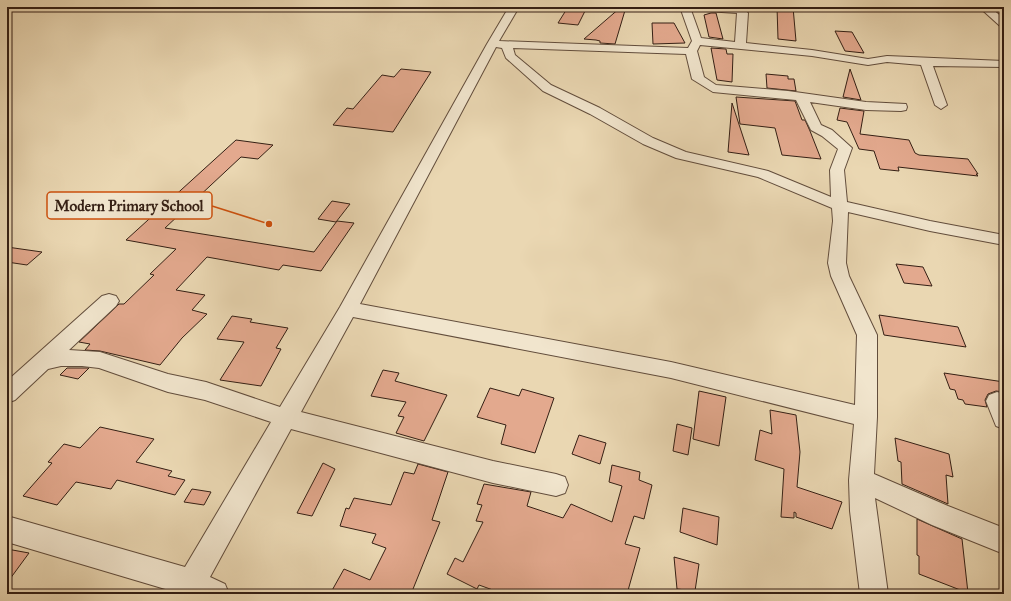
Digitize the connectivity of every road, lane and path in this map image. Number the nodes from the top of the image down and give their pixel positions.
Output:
1 (514, 7) edge
2 (685, 7) edge
3 (688, 7) edge
4 (984, 7) edge
5 (736, 9) edge
6 (1004, 24) edge
7 (499, 44) junction
8 (740, 45) junction
9 (694, 46) junction
10 (926, 62) junction
11 (1004, 64) edge
12 (801, 97) junction
13 (941, 105) dead end
14 (901, 107) dead end
15 (840, 205) junction
16 (1004, 240) edge
17 (109, 300) dead end
18 (348, 309) junction
19 (41, 363) junction
20 (7, 394) edge
21 (866, 417) junction
22 (286, 418) junction
23 (861, 480) junction
24 (556, 485) dead end
25 (7, 529) edge
26 (1004, 540) edge
27 (197, 590) edge
28 (874, 594) edge

1 - 7 street
2 - 9 street
3 - 5 street
4 - 6 street
5 - 8 street
7 - 9 street
7 - 15 street
7 - 18 street
8 - 9 street
8 - 10 street
9 - 12 street
10 - 11 street
10 - 13 street
12 - 14 street
12 - 15 street
15 - 16 street
15 - 21 street
17 - 19 street
18 - 21 street
18 - 22 street
19 - 20 street
19 - 22 street
21 - 23 street
22 - 24 street
22 - 27 street
23 - 26 street
23 - 28 street
25 - 27 street

